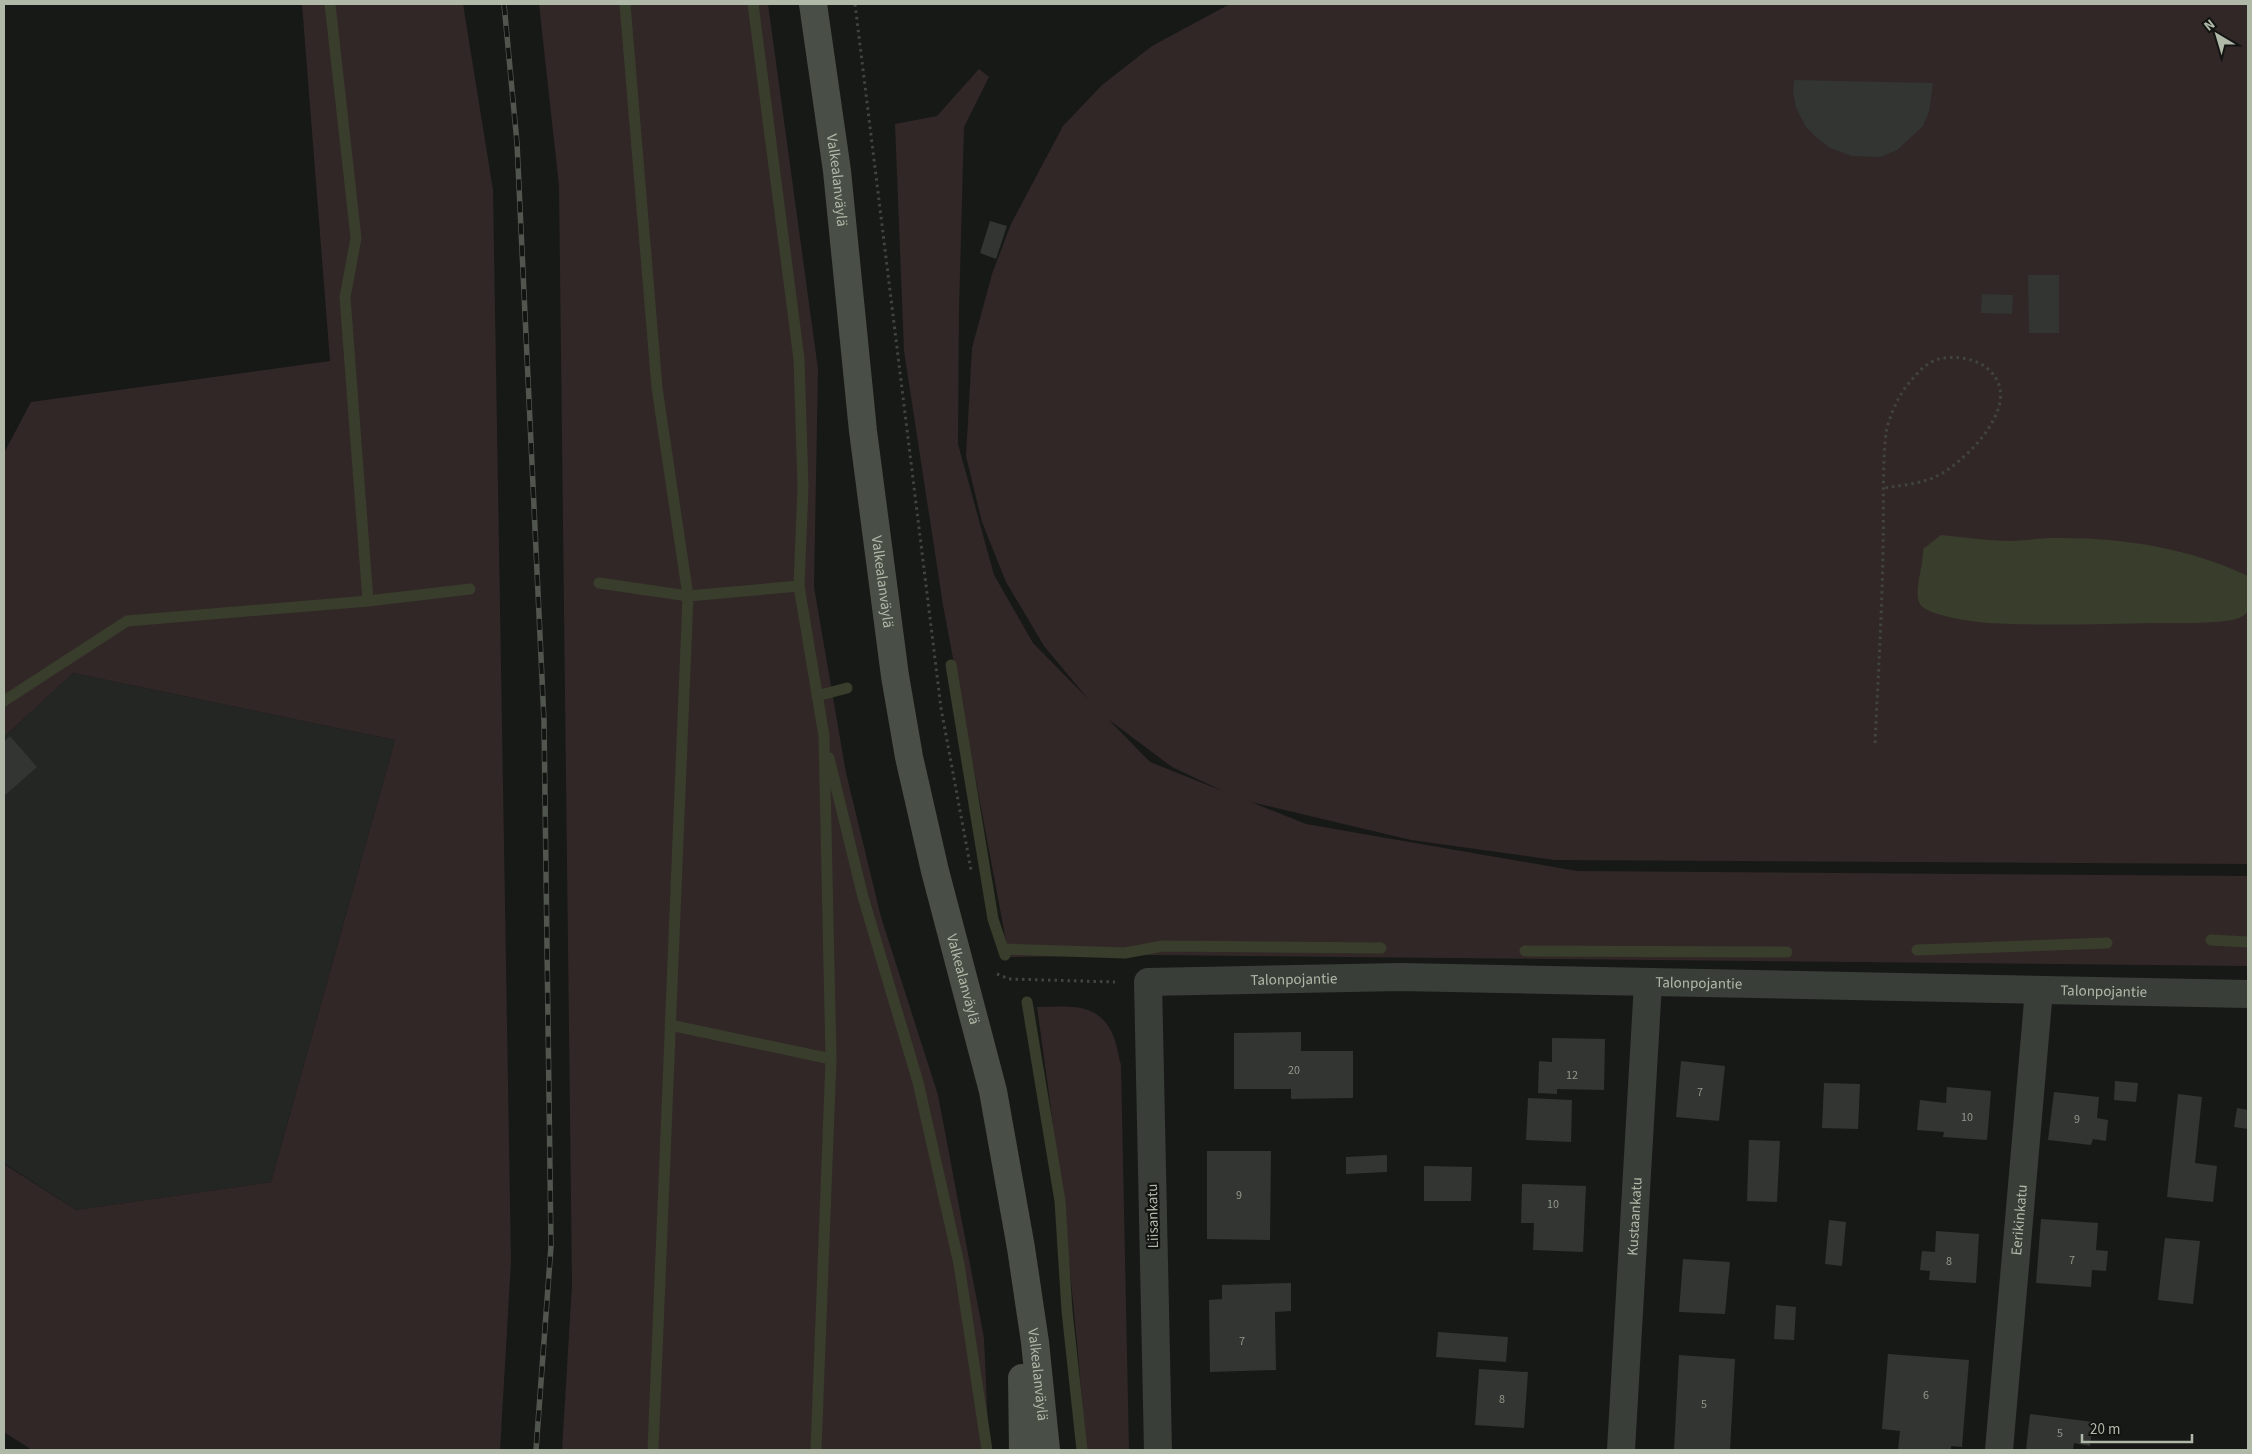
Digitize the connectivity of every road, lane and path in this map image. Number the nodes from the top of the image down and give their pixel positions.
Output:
1 (814, 4) edge
2 (855, 4) edge
3 (1885, 488) junction
4 (1875, 743) dead end
5 (972, 873) dead end
6 (993, 969) dead end
7 (1148, 982) junction
8 (1648, 983) junction
9 (2040, 990) junction
10 (2248, 994) edge
11 (1003, 1152) junction
12 (1023, 1450) edge
13 (1046, 1450) edge
14 (1158, 1450) edge
15 (1622, 1450) edge
16 (1999, 1450) edge

1 - 11 main road, Valkealanväylä
2 - 5 path
3 - 3 path
3 - 4 path
6 - 7 path
7 - 8 street, Talonpojantie
7 - 14 street, Liisankatu
8 - 9 street, Talonpojantie
8 - 15 street, Kustaankatu
9 - 10 street, Talonpojantie
9 - 16 street, Eerikinkatu
11 - 12 main road, Valkealanväylä
11 - 13 main road, Valkealanväylä

